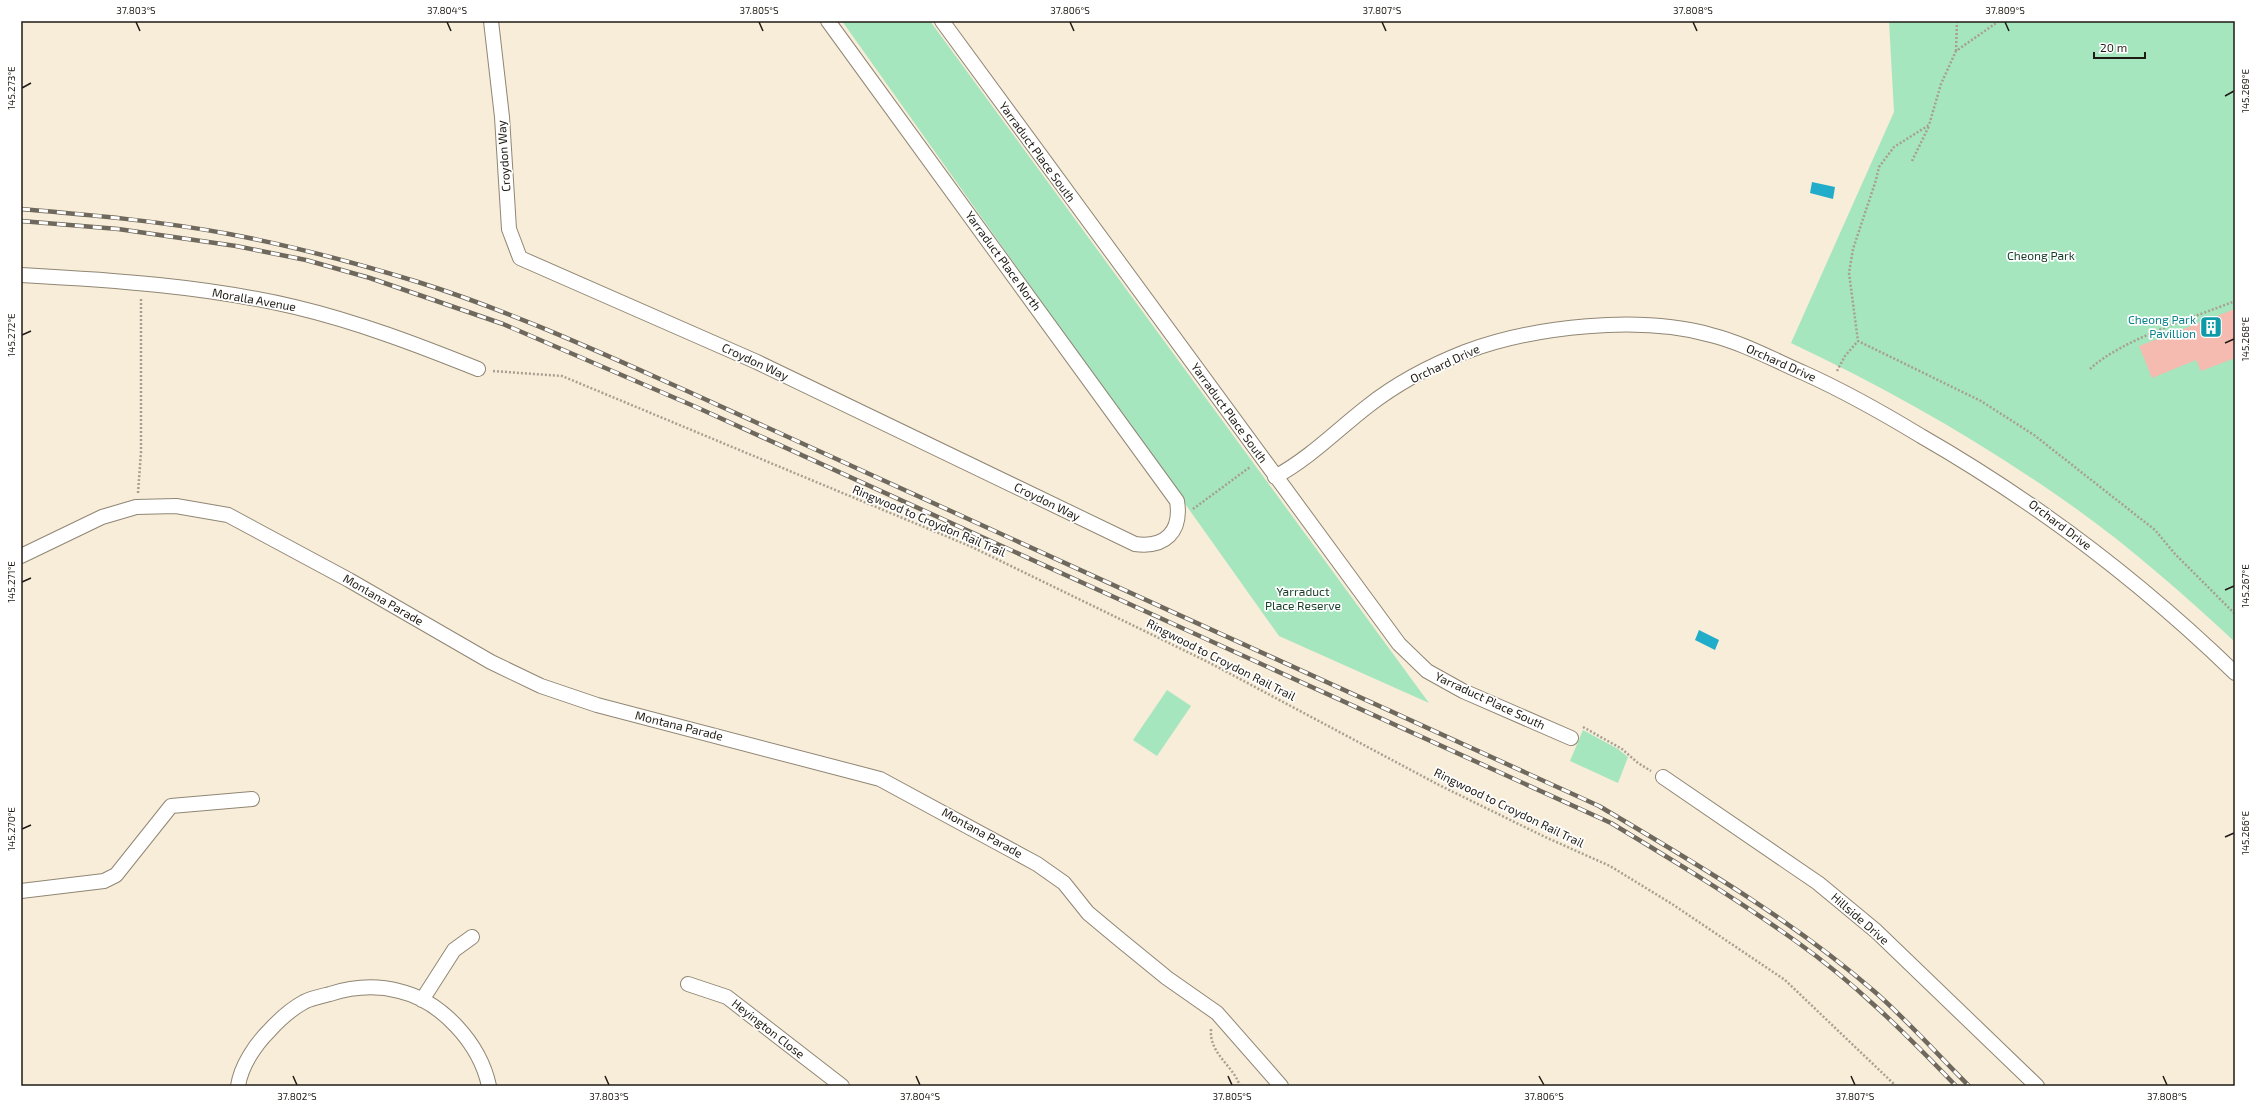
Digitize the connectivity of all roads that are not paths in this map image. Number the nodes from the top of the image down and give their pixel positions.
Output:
1 (491, 21) edge
2 (828, 21) edge
3 (942, 21) edge
4 (21, 275) edge
5 (478, 369) road end
6 (1276, 477) junction
7 (1178, 508) joint
8 (21, 556) edge
9 (2235, 673) edge
10 (1571, 738) road end
11 (1663, 777) road end
12 (252, 799) dead end
13 (21, 891) edge
14 (472, 937) dead end
15 (688, 984) dead end
16 (422, 1000) junction
17 (238, 1086) edge
18 (489, 1086) edge
19 (842, 1086) edge
20 (1281, 1086) edge
21 (2037, 1086) edge

1 - 7 street, Croydon Way
2 - 7 street, Yarraduct Place North
3 - 6 street, Yarraduct Place South
4 - 5 street, Moralla Avenue
6 - 9 street, Orchard Drive
6 - 10 street, Yarraduct Place South
8 - 20 street, Montana Parade
11 - 21 street, Hillside Drive
12 - 13 street
14 - 16 street
15 - 19 street, Heyington Close
16 - 17 street
16 - 18 street

